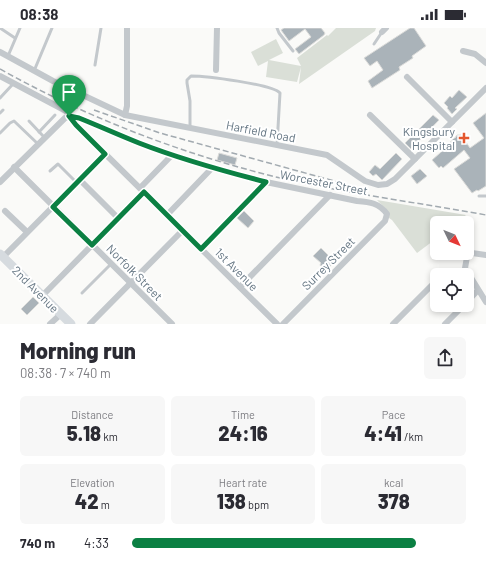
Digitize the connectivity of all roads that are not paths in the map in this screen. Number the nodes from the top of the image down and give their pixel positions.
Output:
1 (0, 28) edge
2 (20, 28) edge
3 (52, 28) edge
4 (101, 28) edge
5 (127, 28) edge
6 (216, 28) edge
7 (277, 28) edge
8 (384, 30) edge
9 (15, 38) junction
10 (374, 44) dead end
11 (293, 51) dead end
12 (463, 51) dead end
13 (0, 52) edge
14 (8, 57) junction
15 (486, 62) edge
16 (94, 65) dead end
17 (216, 70) dead end
18 (34, 71) junction
19 (0, 76) edge
20 (407, 77) dead end
21 (14, 84) junction
22 (486, 88) edge
23 (0, 98) edge
24 (55, 115) dead end
25 (126, 115) junction
26 (370, 115) dead end
27 (69, 116) junction
28 (29, 122) dead end
29 (452, 122) junction
30 (190, 129) junction
31 (39, 132) junction
32 (0, 133) edge
33 (44, 137) junction
34 (38, 144) junction
35 (277, 145) junction
36 (105, 154) junction
37 (172, 155) junction
38 (415, 160) junction
39 (14, 167) junction
40 (212, 168) junction
41 (50, 172) dead end
42 (78, 181) junction
43 (0, 182) edge
44 (266, 182) junction
45 (142, 190) junction
46 (330, 195) junction
47 (479, 196) dead end
48 (486, 196) edge
49 (53, 207) junction
50 (5, 212) dead end
51 (167, 215) junction
52 (387, 216) joint
53 (118, 218) junction
54 (183, 230) junction
55 (27, 232) junction
56 (92, 245) junction
57 (201, 249) junction
58 (486, 254) edge
59 (2, 255) edge
60 (111, 264) junction
61 (131, 283) junction
62 (240, 287) junction
63 (430, 287) edge
64 (478, 290) junction
65 (82, 293) dead end
66 (474, 294) edge
67 (42, 295) junction
68 (486, 302) edge
69 (457, 312) edge
70 (61, 314) junction
71 (170, 323) edge
72 (50, 324) edge
73 (71, 324) edge
74 (90, 324) edge
75 (277, 324) edge
76 (283, 324) edge
77 (393, 324) edge
78 (445, 324) edge

1 - 9 lane
2 - 9 lane
3 - 18 lane
4 - 16 lane
5 - 25 street
6 - 17 street
7 - 11 lane
8 - 10 lane
9 - 14 lane
12 - 15 street
13 - 14 street, Harfield Road
14 - 18 street, Harfield Road
18 - 25 street, Harfield Road
19 - 21 street, 1st Avenue
20 - 29 street
21 - 23 lane
21 - 27 street, 1st Avenue
22 - 29 street, Harfield Road
24 - 31 lane
25 - 30 street, Harfield Road
26 - 38 street
27 - 33 street
27 - 36 street, 1st Avenue
27 - 37 street, Worcester Street
28 - 31 lane
29 - 38 street, Harfield Road
30 - 35 street, Harfield Road
30 - 35 lane
31 - 33 lane
32 - 34 lane
33 - 34 street
34 - 39 street
35 - 38 street, Harfield Road
36 - 42 street
36 - 45 street, 1st Avenue
37 - 40 street, Worcester Street
37 - 45 street
39 - 43 street
39 - 49 street, Norfolk Street
40 - 44 street, Worcester Street
40 - 51 street
41 - 42 lane
42 - 49 street
42 - 53 street
44 - 46 street, Worcester Street
44 - 57 street
45 - 51 street, 1st Avenue
45 - 53 street
46 - 52 street, Worcester Street
46 - 62 street
47 - 48 lane
49 - 55 street
49 - 56 street, Norfolk Street
50 - 55 street
51 - 54 street, 1st Avenue
52 - 76 street, Surrey Street
53 - 56 street
54 - 57 street, 1st Avenue
54 - 61 street
55 - 59 street
56 - 60 street, Norfolk Street
56 - 67 street
57 - 62 street, 1st Avenue
58 - 64 street
59 - 67 street, 2nd Avenue
60 - 61 street, Norfolk Street
60 - 65 lane
61 - 71 street, Norfolk Street
61 - 74 street
62 - 75 street, 1st Avenue
63 - 77 street
64 - 66 street
64 - 68 street
67 - 70 street, 2nd Avenue
69 - 78 street
70 - 72 street
70 - 73 street, 2nd Avenue

